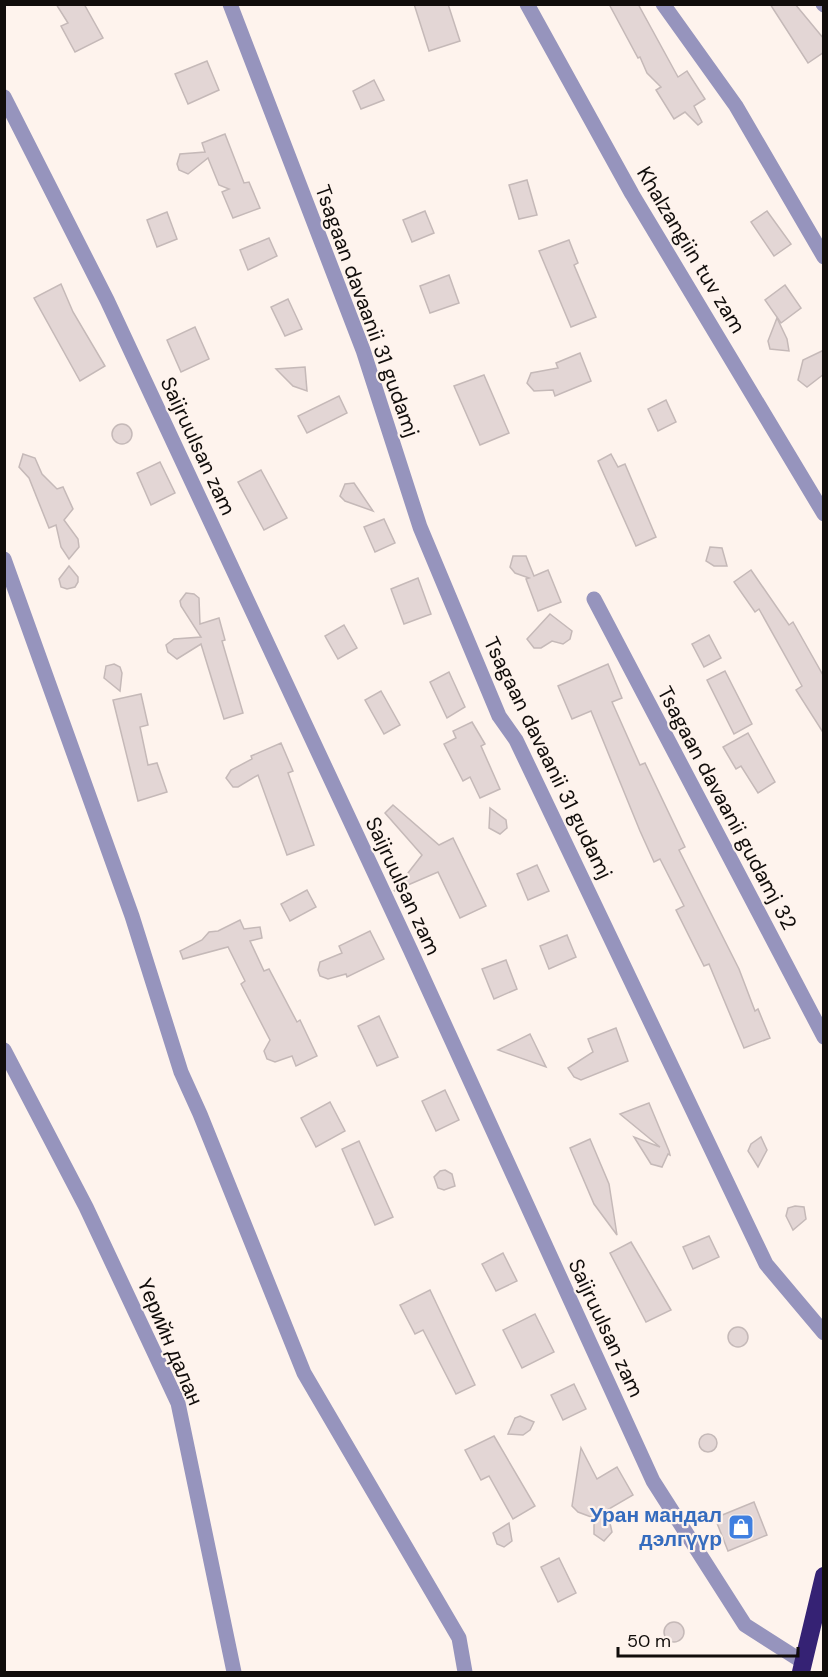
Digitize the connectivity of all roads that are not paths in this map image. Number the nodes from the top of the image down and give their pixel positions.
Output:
1 (230, 4) edge
2 (527, 4) edge
3 (663, 4) edge
4 (4, 97) edge
5 (824, 257) edge
6 (824, 514) edge
7 (4, 559) edge
8 (594, 599) dead end
9 (824, 1037) edge
10 (4, 1050) edge
11 (824, 1333) edge
12 (824, 1576) edge
13 (802, 1667) edge
14 (234, 1672) edge
15 (465, 1672) edge

1 - 11 street, Tsagaan davaanii 31 gudamj
2 - 6 street, Khalzangiin tuv zam
3 - 5 street
4 - 13 street, Saijruulsan zam
7 - 15 street
8 - 9 street, Tsagaan davaanii gudamj 32
10 - 14 street, Үерийн далан
12 - 13 highway

